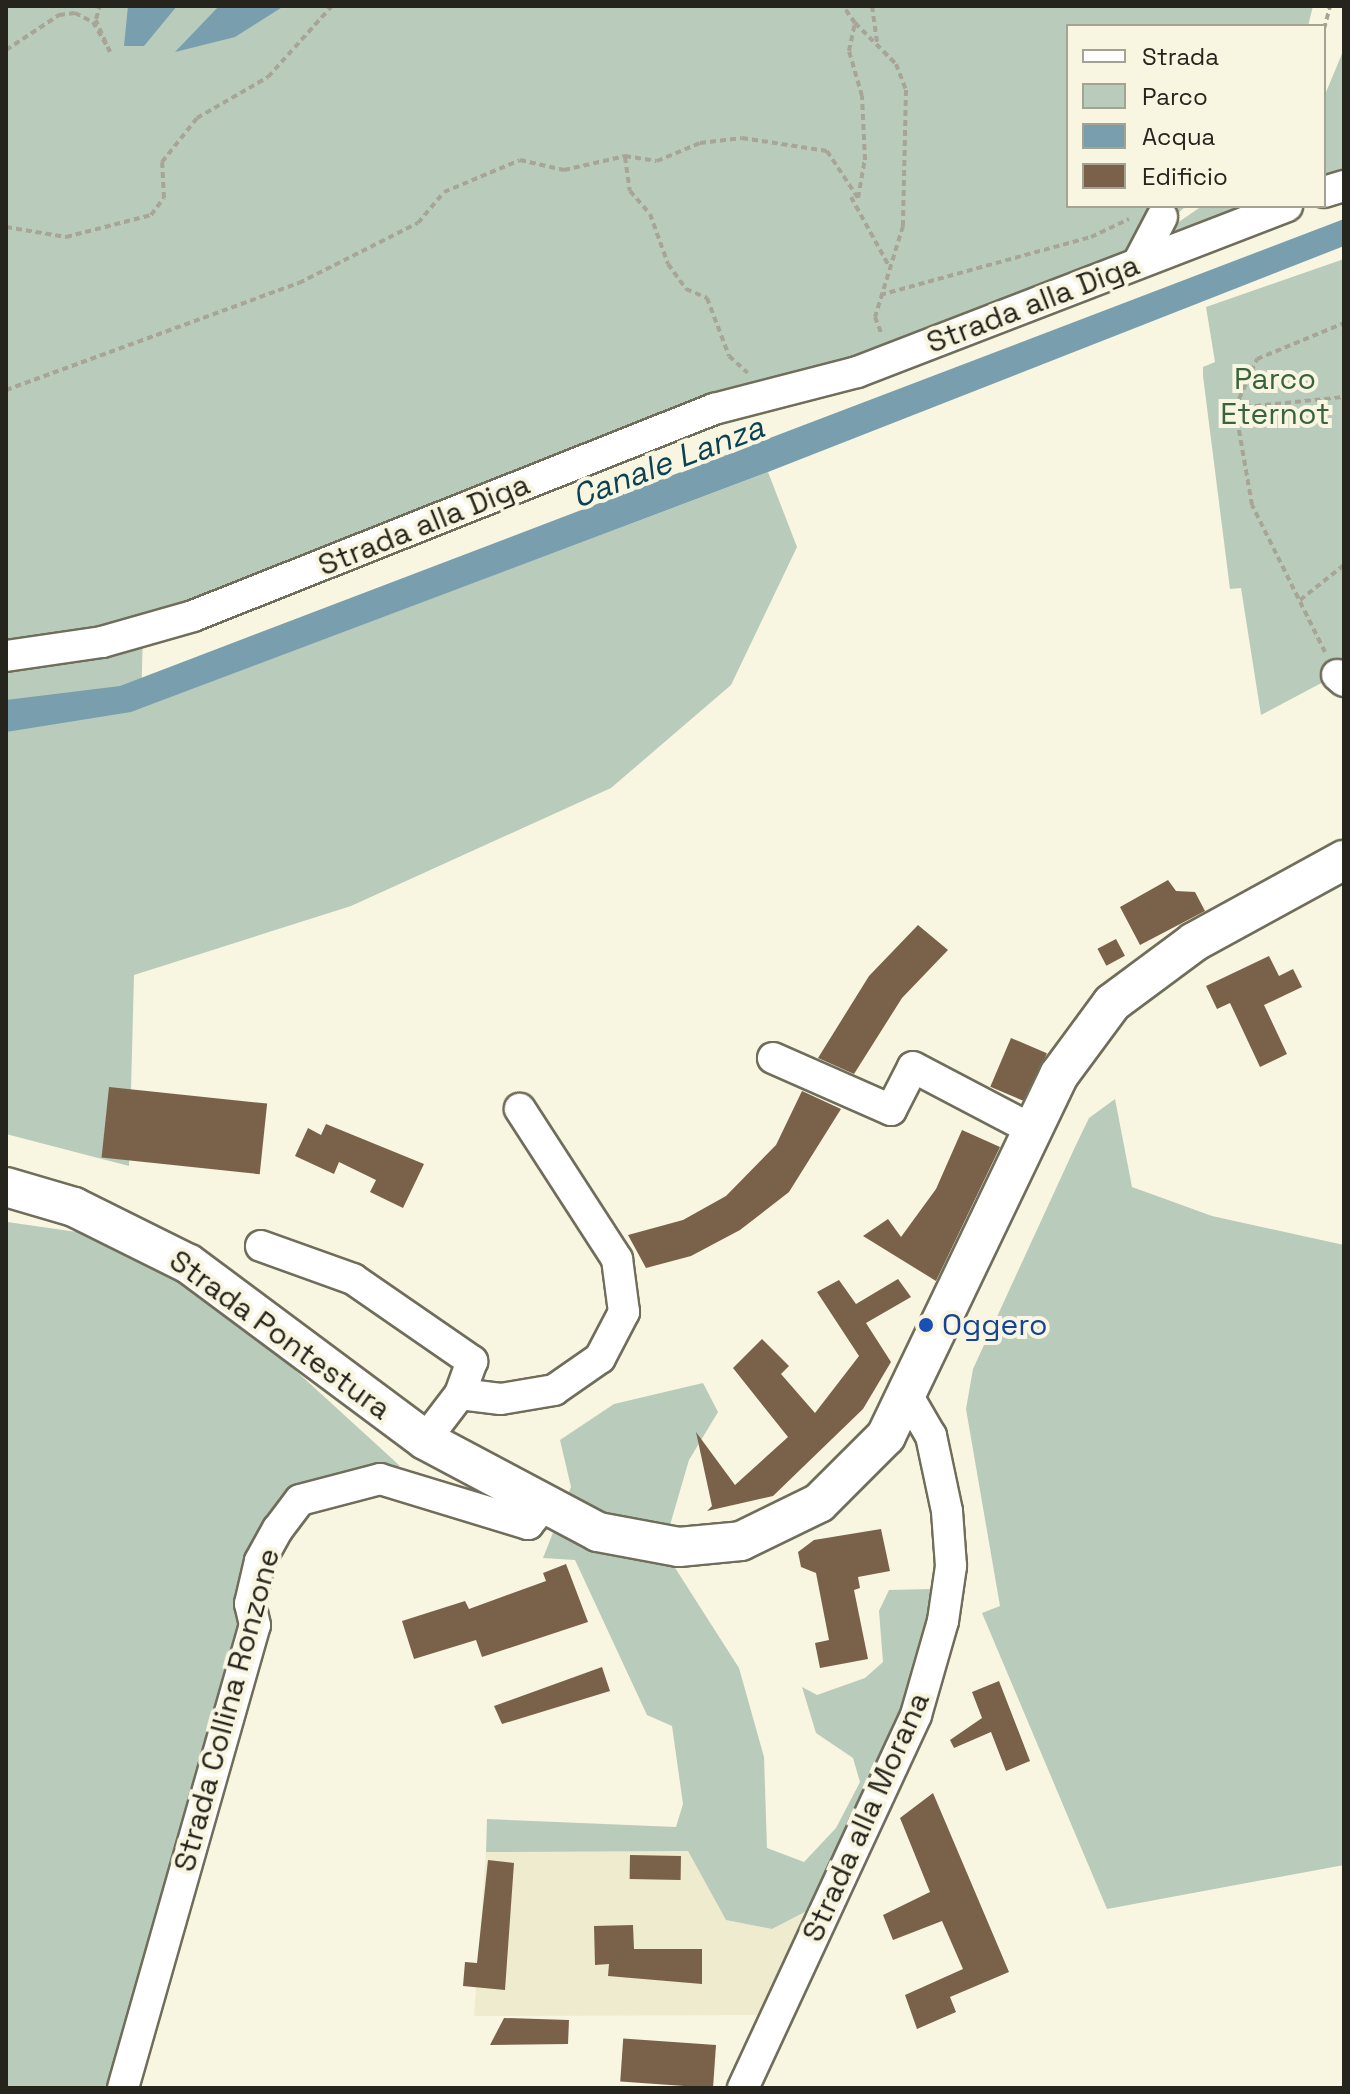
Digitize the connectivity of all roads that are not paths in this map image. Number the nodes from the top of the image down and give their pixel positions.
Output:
1 (1282, 208) edge
2 (1162, 217) road end
3 (1138, 263) junction
4 (6, 656) edge
5 (1344, 860) edge
6 (773, 1058) dead end
7 (520, 1109) dead end
8 (1033, 1130) junction
9 (6, 1187) edge
10 (261, 1246) dead end
11 (460, 1394) junction
12 (909, 1398) junction
13 (425, 1440) junction
14 (545, 1504) junction
15 (123, 2088) edge
16 (743, 2088) edge

1 - 3 street, Strada alla Diga
2 - 3 street
3 - 4 street, Strada alla Diga
5 - 8 main road, Strada Pontestura
6 - 8 street
7 - 11 street
8 - 12 main road, Strada Pontestura
9 - 13 main road, Strada Pontestura
10 - 11 street
11 - 13 street
12 - 14 main road, Strada Pontestura
12 - 16 street, Strada alla Morana
13 - 14 main road, Strada Pontestura
14 - 15 street, Strada Collina Ronzone

